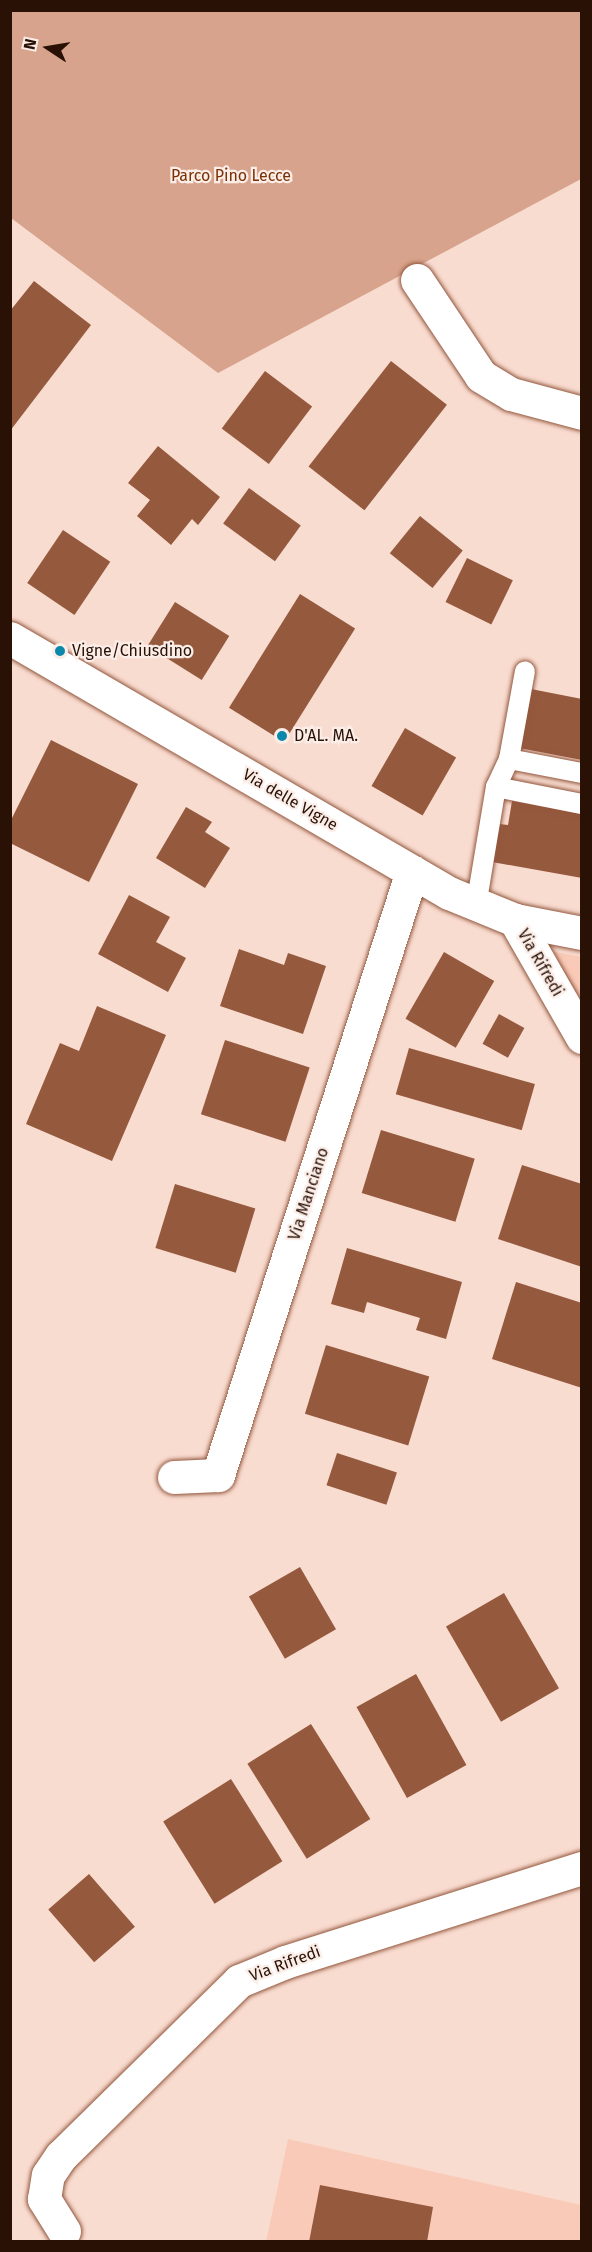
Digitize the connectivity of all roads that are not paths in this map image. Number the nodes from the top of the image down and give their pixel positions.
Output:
1 (417, 280) dead end
2 (582, 413) edge
3 (10, 638) edge
4 (525, 671) dead end
5 (509, 759) junction
6 (582, 773) edge
7 (496, 787) junction
8 (582, 804) edge
9 (412, 871) junction
10 (476, 906) junction
11 (516, 920) junction
12 (582, 933) edge
13 (582, 1037) edge
14 (174, 1477) dead end
15 (582, 1868) edge
16 (64, 2231) dead end

1 - 2 street
3 - 9 street, Via delle Vigne
4 - 5 lane
5 - 6 lane
5 - 7 lane
7 - 8 lane
7 - 10 lane
9 - 10 street, Via delle Vigne
9 - 14 street, Via Manciano
10 - 11 street, Via delle Vigne
11 - 12 street, Via delle Vigne
11 - 13 street, Via Rifredi
15 - 16 street, Via Rifredi

